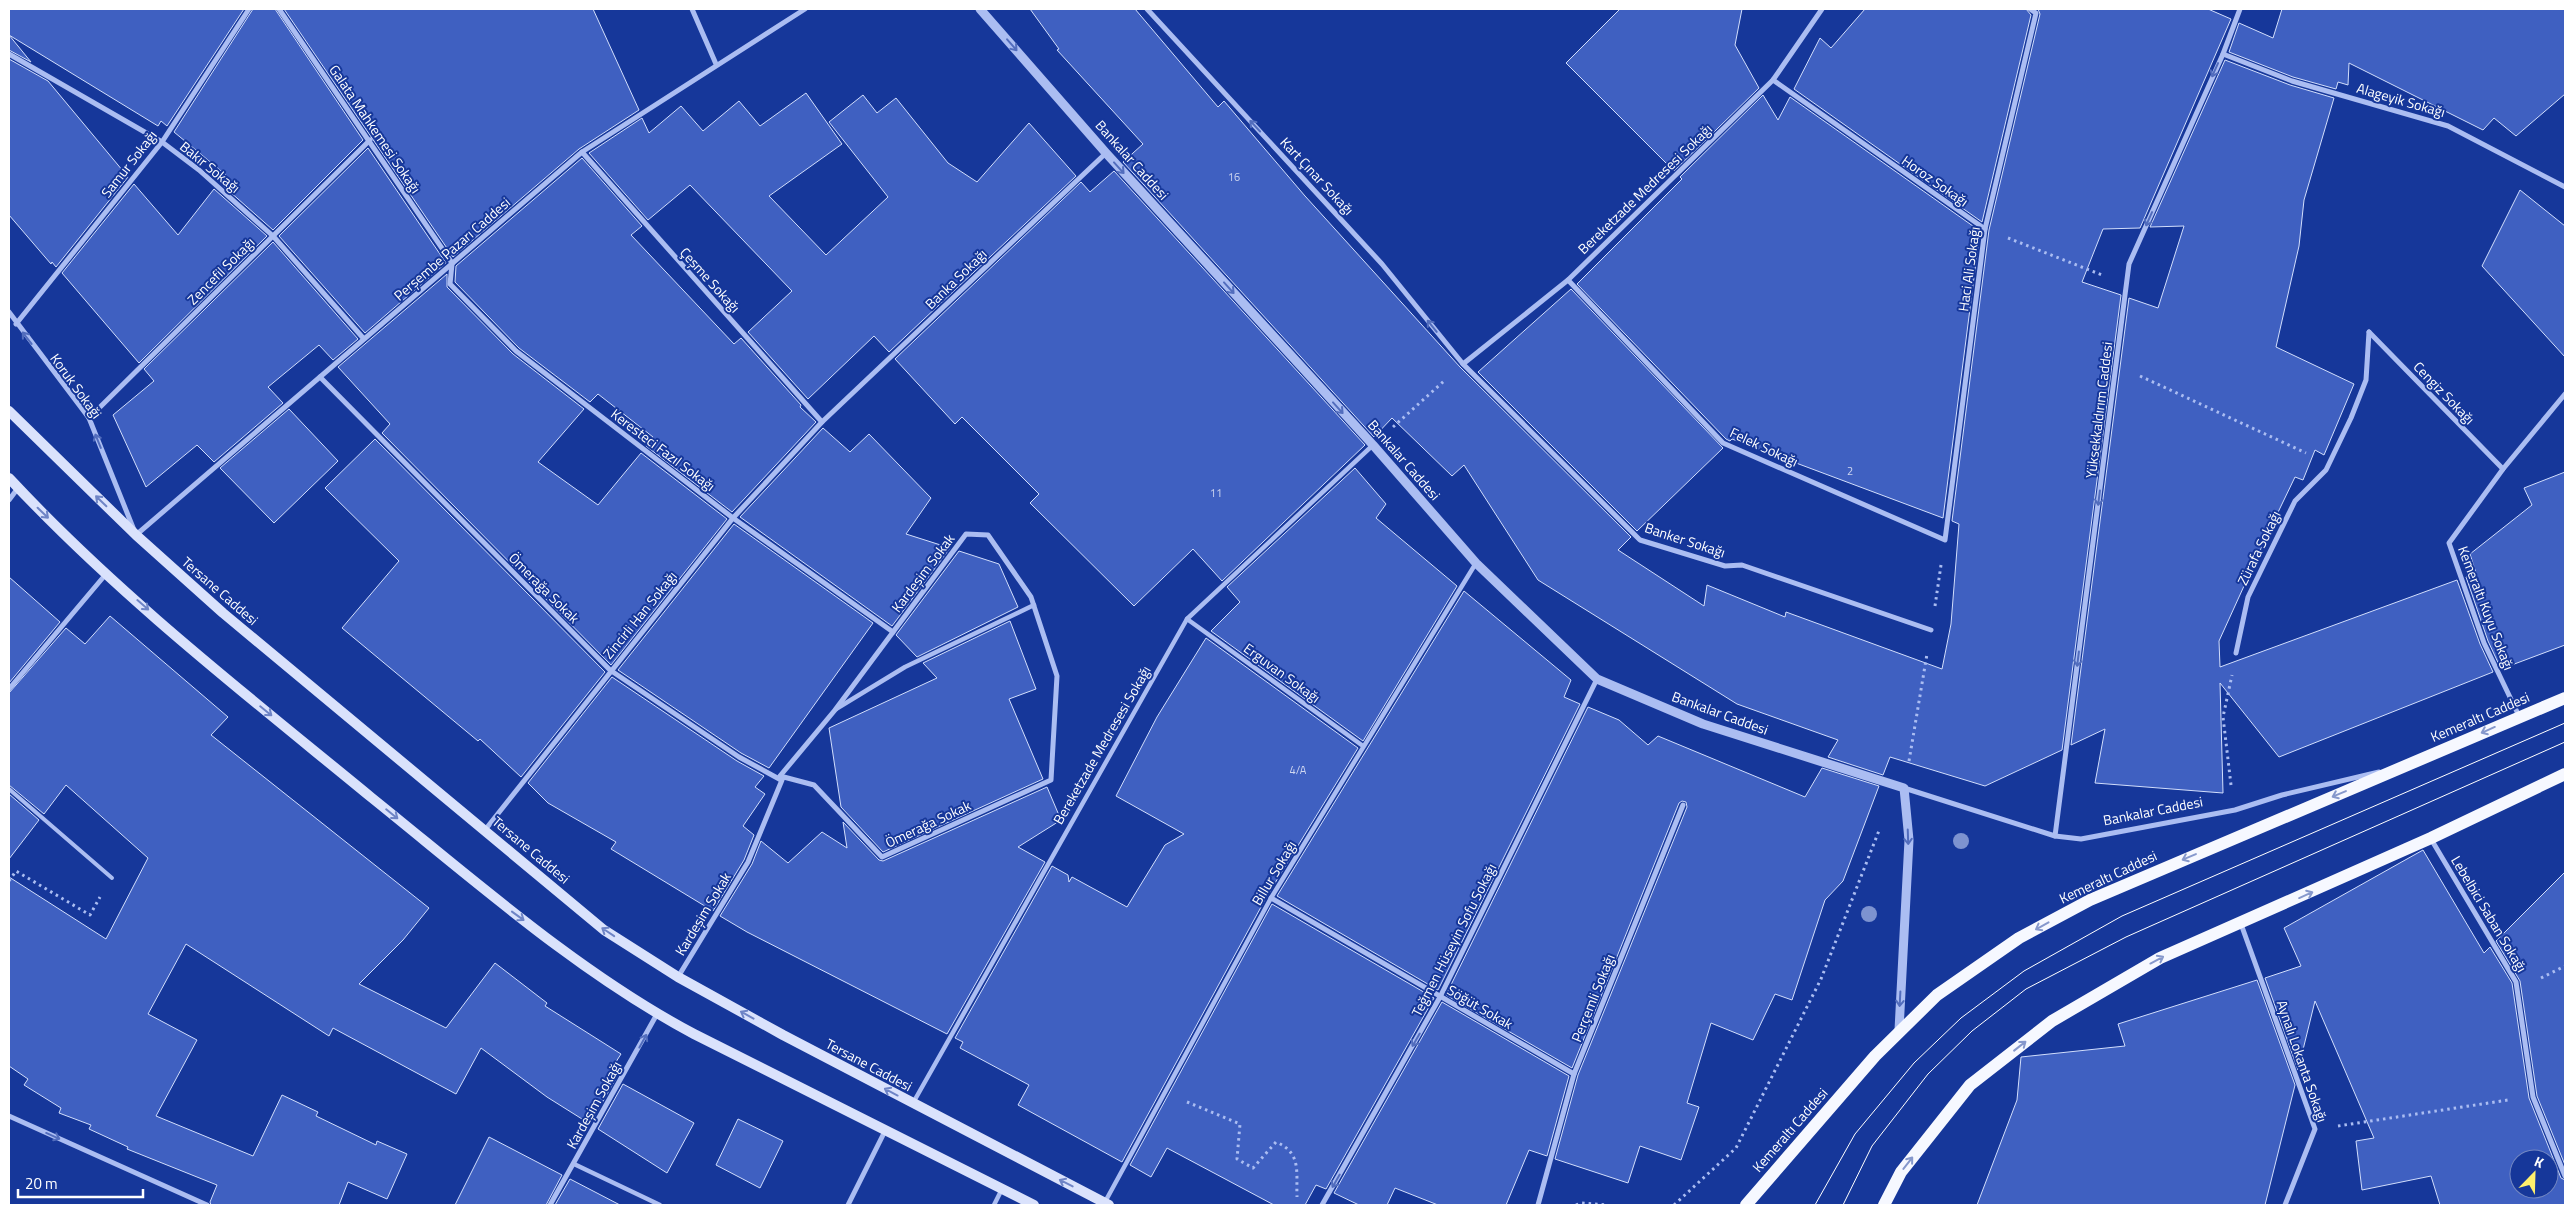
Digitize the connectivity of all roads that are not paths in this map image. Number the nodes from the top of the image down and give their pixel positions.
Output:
1 (249, 9) edge
2 (279, 9) edge
3 (692, 9) edge
4 (805, 9) edge
5 (980, 9) edge
6 (1147, 9) edge
7 (1822, 9) edge
8 (2030, 9) edge
9 (2240, 9) edge
10 (9, 54) edge
11 (2223, 54) junction
12 (716, 64) junction
13 (1773, 80) junction
14 (370, 140) junction
15 (162, 142) junction
16 (582, 152) junction
17 (1106, 153) junction
18 (2565, 187) edge
19 (1985, 229) junction
20 (273, 236) junction
21 (452, 263) junction
22 (1568, 280) junction
23 (9, 312) edge
24 (16, 324) junction
25 (2370, 332) joint
26 (364, 339) junction
27 (1463, 364) junction
28 (320, 377) junction
29 (2565, 394) edge
30 (9, 411) edge
31 (89, 418) junction
32 (822, 422) junction
33 (1373, 445) junction
34 (2502, 469) junction
35 (9, 478) edge
36 (18, 488) junction
37 (9, 500) edge
38 (733, 518) junction
39 (136, 535) junction
40 (1944, 540) joint
41 (1476, 563) junction
42 (106, 574) junction
43 (1034, 605) junction
44 (1187, 619) junction
45 (1931, 630) road end
46 (893, 632) junction
47 (2236, 653) road end
48 (610, 670) junction
49 (1596, 679) junction
50 (9, 689) edge
51 (2565, 698) edge
52 (835, 710) junction
53 (2519, 716) junction
54 (1363, 746) junction
55 (2408, 764) junction
56 (2565, 774) edge
57 (781, 778) junction
58 (1051, 780) joint
59 (1904, 788) junction
60 (9, 789) edge
61 (1683, 806) dead end
62 (485, 830) junction
63 (2056, 836) junction
64 (2431, 838) junction
65 (112, 878) road end
66 (1271, 898) junction
67 (2241, 924) junction
68 (678, 977) junction
69 (1440, 997) junction
70 (657, 1014) junction
71 (1899, 1030) junction
72 (1574, 1074) junction
73 (912, 1104) junction
74 (9, 1116) edge
75 (885, 1131) junction
76 (574, 1164) junction
77 (2565, 1176) edge
78 (1002, 1189) junction
79 (1755, 1194) junction
80 (1107, 1204) edge
81 (207, 1205) edge
82 (550, 1205) edge
83 (660, 1205) edge
84 (848, 1205) edge
85 (994, 1205) edge
86 (1034, 1205) edge
87 (1322, 1205) edge
88 (1538, 1205) edge
89 (1741, 1205) edge
90 (1746, 1205) edge
91 (1884, 1205) edge
92 (2285, 1205) edge

1 - 15 street, Samur Sokağı
2 - 14 street, Galata Mahkemesi Sokağı
3 - 12 street
4 - 12 street, Perşembe Pazarı Caddesi
5 -> 17 street, Bankalar Caddesi
27 -> 6 street, Kart Çınar Sokağı
7 - 13 street, Bereketzade Medresesi Sokağı
8 - 19 street, Haci Ali Sokağı
9 - 11 street, Yüksekkaldırım Caddesi
10 - 15 street, Bakır Sokağı
11 - 18 street, Alageyik Sokağı
11 -> 63 street, Yüksekkaldırım Caddesi
12 - 16 street, Perşembe Pazarı Caddesi
13 - 19 street, Horoz Sokağı
13 - 22 street, Bereketzade Medresesi Sokağı
14 - 20 street, Zencefil Sokağı
14 - 21 street, Galata Mahkemesi Sokağı
15 - 20 street, Bakır Sokağı
15 - 24 street, Samur Sokağı
16 - 21 street, Perşembe Pazarı Caddesi
16 - 32 street, Çeşme Sokağı
17 - 32 street, Banka Sokağı
17 -> 33 street, Bankalar Caddesi
19 - 40 street, Haci Ali Sokağı
20 - 26 street, Bakır Sokağı
20 - 31 street, Zencefil Sokağı
21 - 26 street, Perşembe Pazarı Caddesi
21 - 38 street, Keresteci Fazıl Sokağı
22 - 27 street, Bereketzade Medresesi Sokağı
22 - 40 street, Felek Sokağı
23 - 24 street, Koruk Sokaği
31 -> 24 street, Koruk Sokaği
25 - 34 street, Cengiz Sokağı
25 - 47 street, Zürafa Sokağı
26 - 28 street, Perşembe Pazarı Caddesi
27 - 45 street, Banker Sokağı
28 - 39 street, Perşembe Pazarı Caddesi
28 - 48 street, Ömerağa Sokak
29 - 34 street, Kemeraltı Kuyu Sokağı
39 -> 30 main road, Tersane Caddesi
39 -> 31 street, Koruk Sokaği
32 - 38 street, Zincirli Han Sokağı
33 - 41 street, Bankalar Caddesi
33 - 44 street, Bereketzade Medresesi Sokağı
34 - 53 street, Kemeraltı Kuyu Sokağı
35 - 36 main road
36 - 37 street
36 -> 42 main road
38 - 46 street, Keresteci Fazıl Sokağı
38 - 48 street, Zincirli Han Sokağı
39 - 62 main road, Tersane Caddesi
41 - 49 street, Bankalar Caddesi
41 - 54 street, Billur Sokağı
42 - 50 street
42 -> 70 main road
43 - 46 street, Kardeşim Sokak
43 - 52 street, Kardeşim Sokak
43 - 58 street, Kardeşim Sokak
44 - 54 street, Erguvan Sokağı
44 - 73 street, Bereketzade Medresesi Sokağı
46 - 52 street, Kardeşim Sokak
48 - 57 street, Ömerağa Sokak
48 - 62 street, Zincirli Han Sokağı
49 - 59 street, Bankalar Caddesi
49 - 69 street, Teğmen Hüseyin Sofu Sokağı
51 - 53 main road, Kemeraltı Caddesi
52 - 57 street, Kardeşim Sokak
53 -> 55 main road, Kemeraltı Caddesi
54 - 66 street, Billur Sokağı
55 - 63 street, Bankalar Caddesi
55 -> 71 main road, Kemeraltı Caddesi
56 - 64 main road
57 - 58 street, Ömerağa Sokak
57 - 68 street, Kardeşim Sokak
59 - 63 street, Bankalar Caddesi
59 -> 71 street
60 - 65 lane
61 - 72 street, Perçemli Sokağı
68 -> 62 main road, Tersane Caddesi
67 -> 64 main road
64 - 77 street, Lebelbici Saban Sokağı
66 - 69 street, Söğüt Sokak
66 - 80 street, Billur Sokağı
91 -> 67 main road
67 - 92 street, Aynalı Lokanta Sokağı
73 -> 68 main road, Tersane Caddesi
69 - 72 street, Söğüt Sokak
69 -> 87 street, Teğmen Hüseyin Sofu Sokağı
70 - 75 main road
76 -> 70 street, Kardeşim Sokağı
71 - 79 main road, Kemeraltı Caddesi
72 - 88 street, Perçemli Sokağı
80 -> 73 main road, Tersane Caddesi
74 -> 81 street
75 - 78 main road
75 - 84 street
76 - 82 street, Kardeşim Sokağı
76 - 83 street
78 - 85 street
78 - 86 main road
79 - 89 main road
79 - 90 main road, Kemeraltı Caddesi

